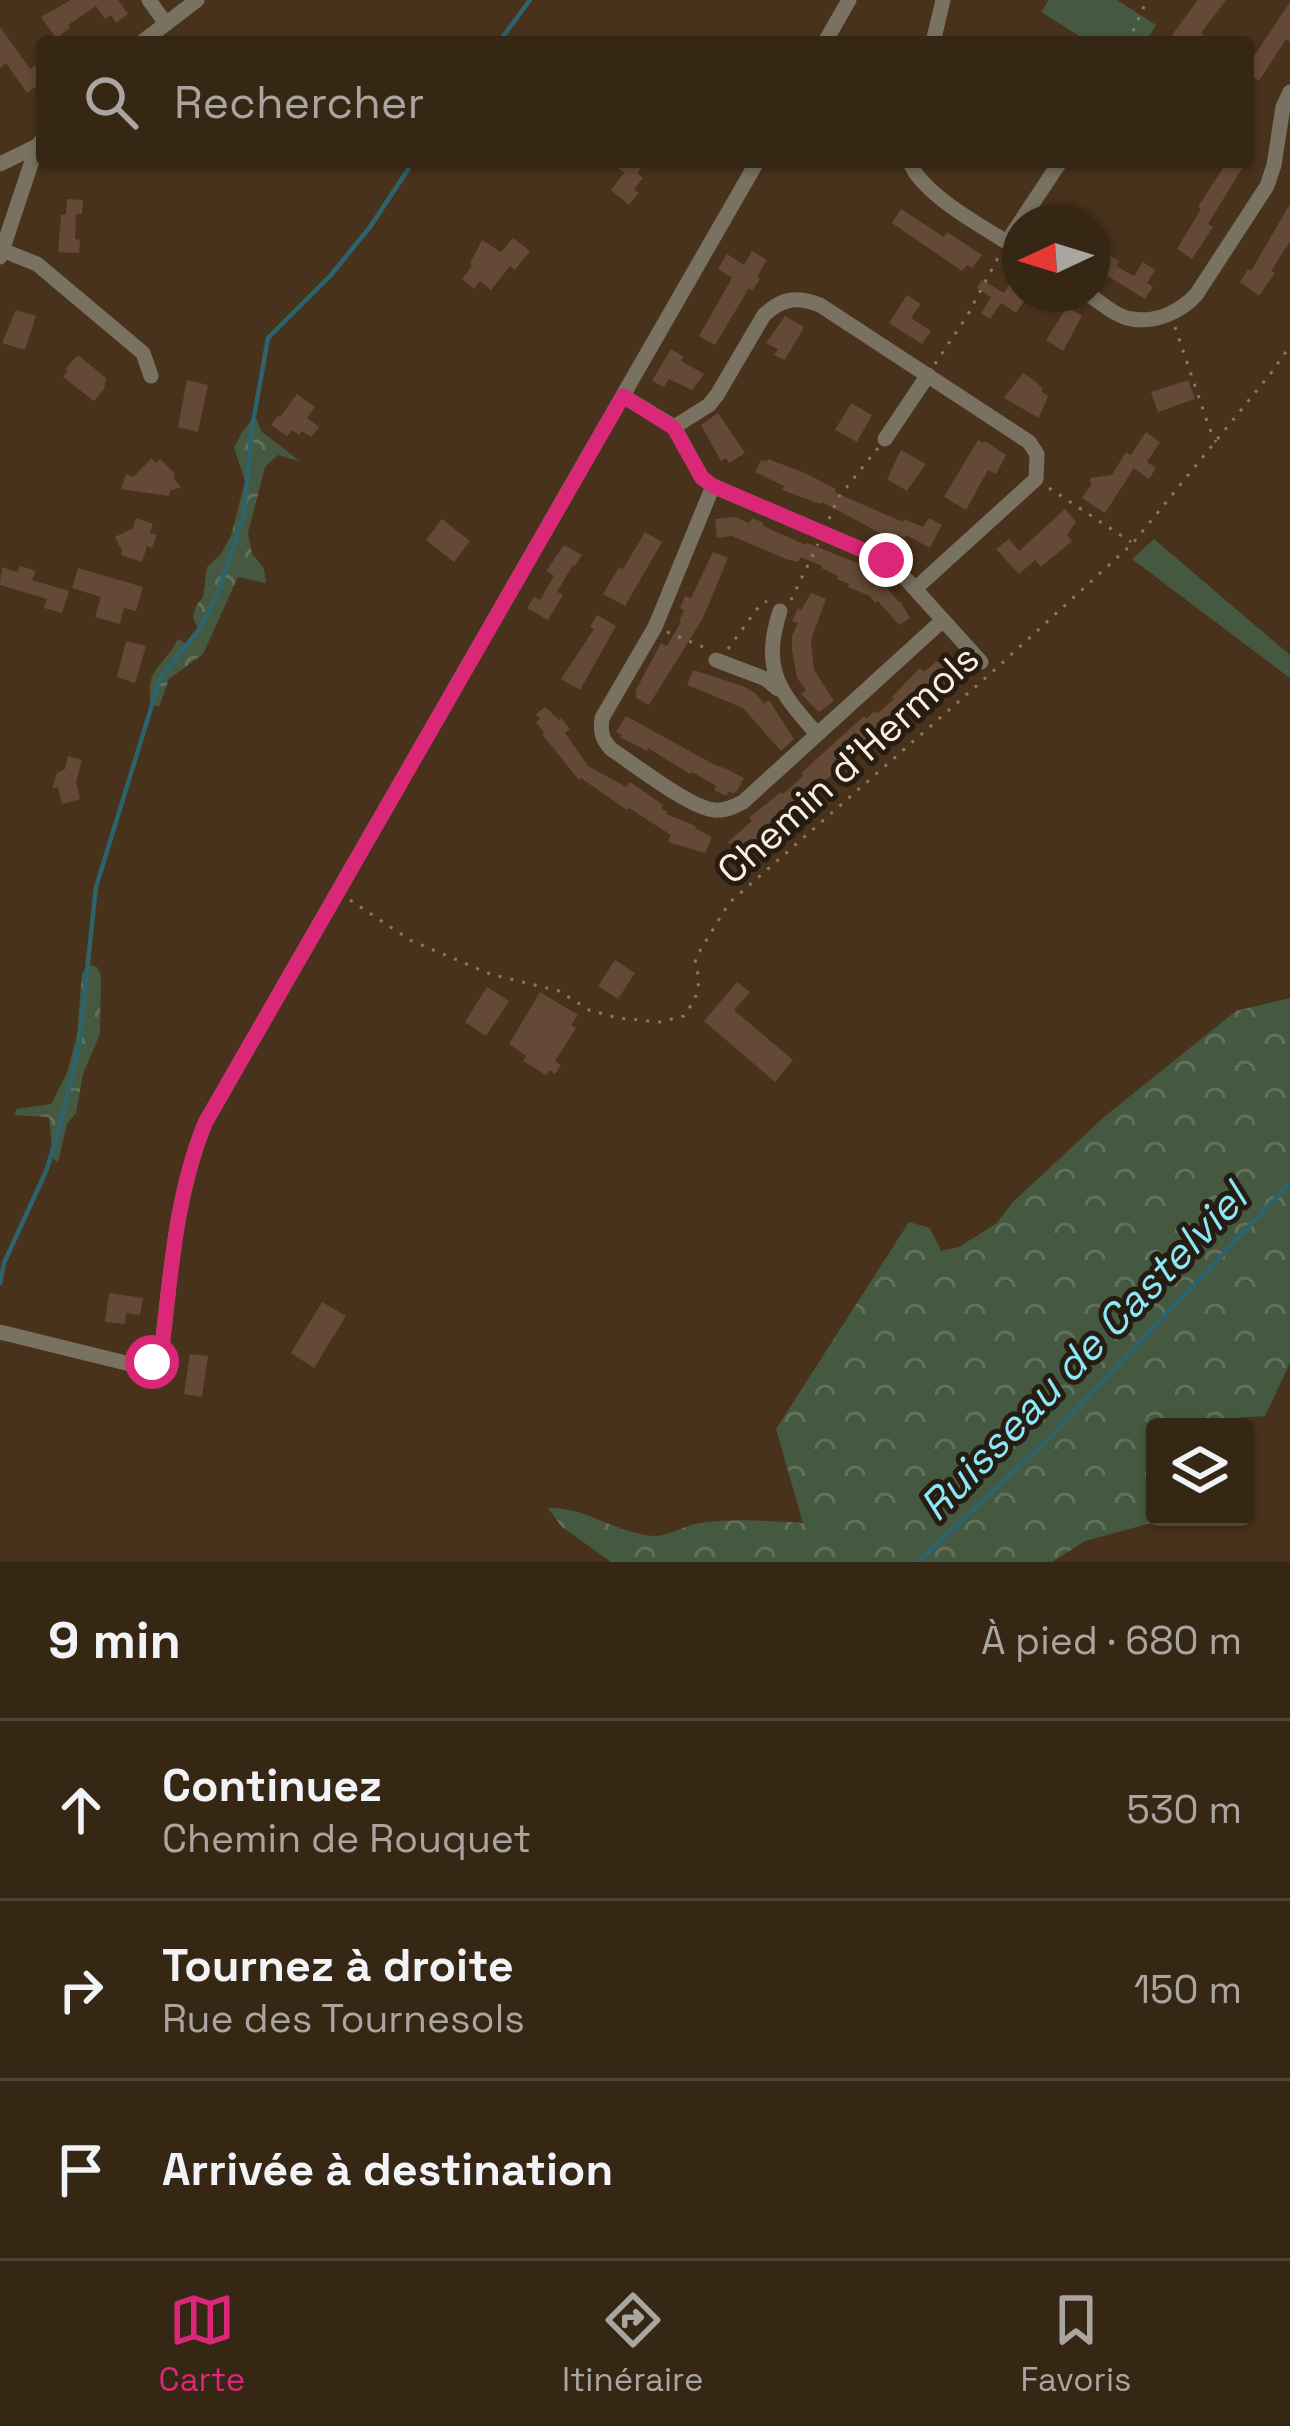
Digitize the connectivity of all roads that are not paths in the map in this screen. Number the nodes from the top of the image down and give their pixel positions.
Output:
1 (149, 0) edge
2 (197, 0) edge
3 (849, 0) edge
4 (943, 0) edge
5 (166, 24) junction
6 (150, 36) edge
7 (828, 36) edge
8 (934, 36) edge
9 (1290, 92) edge
10 (36, 145) edge
11 (36, 149) edge
12 (0, 164) edge
13 (754, 168) edge
14 (912, 168) edge
15 (1057, 168) edge
16 (1037, 204) edge
17 (8, 207) edge
18 (1002, 238) edge
19 (1, 253) edge
20 (1110, 307) edge
21 (928, 375) junction
22 (152, 376) dead end
23 (623, 396) junction
24 (674, 428) junction
25 (885, 439) dead end
26 (713, 486) junction
27 (916, 588) junction
28 (780, 611) road end
29 (944, 620) junction
30 (716, 656) road end
31 (986, 668) road end
32 (786, 699) junction
33 (817, 734) junction
34 (0, 1332) edge

1 - 5 street
2 - 5 street
3 - 7 street
4 - 8 street
5 - 6 street
9 - 20 street
10 - 12 street
11 - 17 street
13 - 23 street
14 - 18 street
15 - 16 street
17 - 19 street
19 - 22 street
21 - 24 street
21 - 25 street
21 - 27 street
23 - 24 street
23 - 34 street
24 - 26 street
26 - 27 street
26 - 33 street
27 - 29 street
28 - 32 street
29 - 31 street
29 - 33 street
30 - 32 street
32 - 33 street

